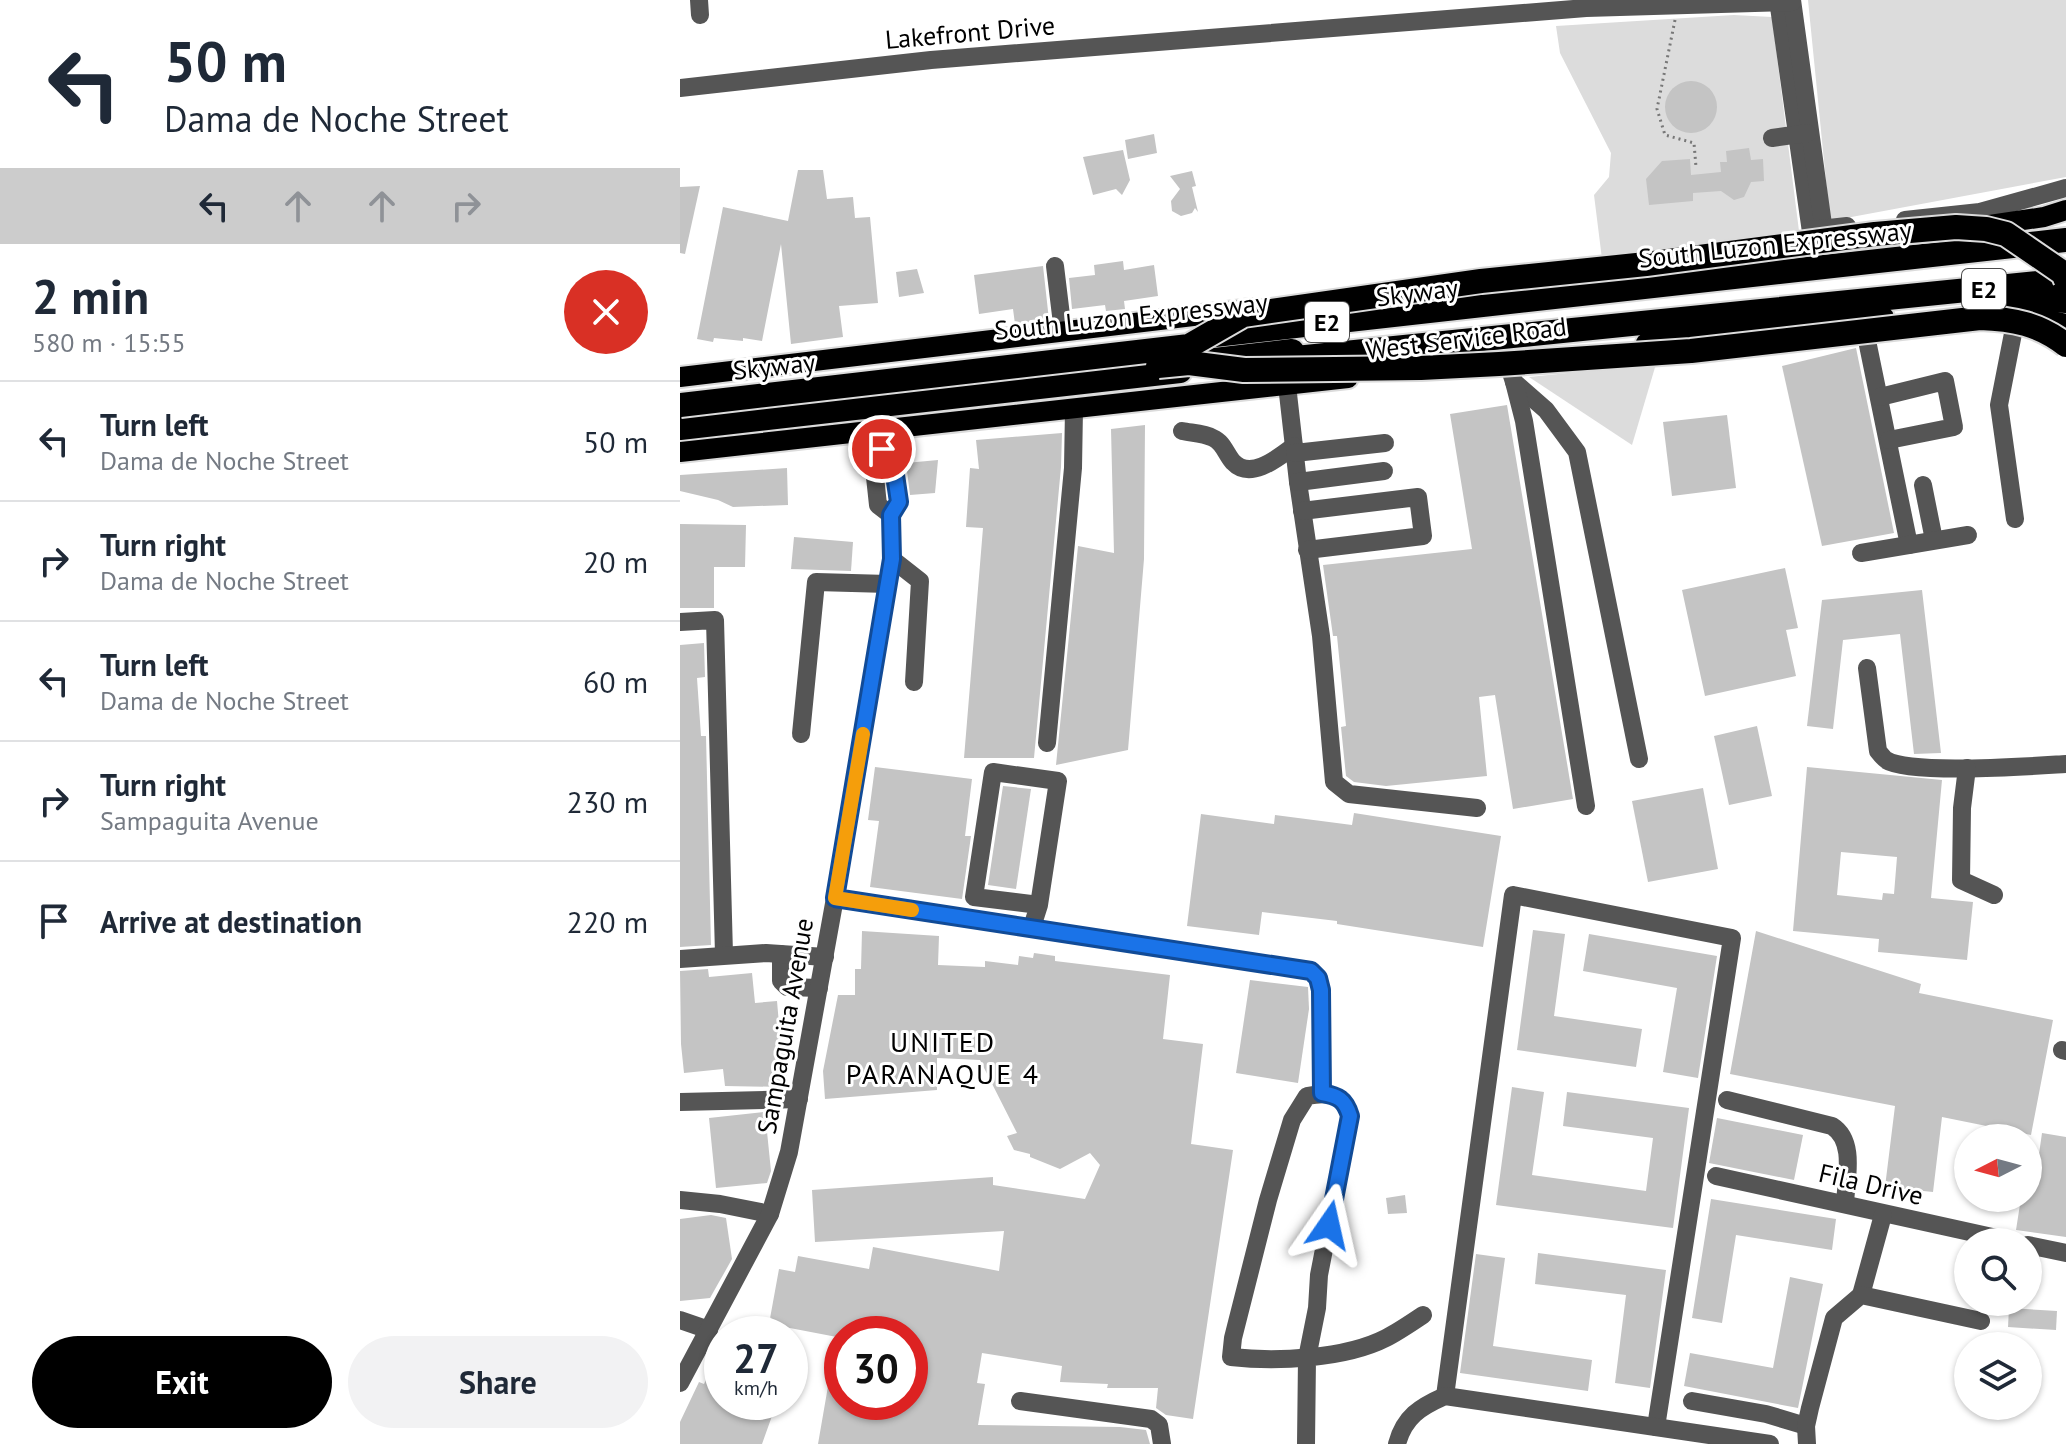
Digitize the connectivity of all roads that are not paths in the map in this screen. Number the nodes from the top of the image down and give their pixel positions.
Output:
1 (1785, 1) edge
2 (680, 88) edge
3 (1804, 134) junction
4 (1772, 138) dead end
5 (2066, 188) edge
6 (2066, 210) edge
7 (2066, 229) edge
8 (1818, 238) junction
9 (2066, 240) edge
10 (2066, 249) edge
11 (1974, 250) junction
12 (2066, 265) edge
13 (1055, 266) dead end
14 (2066, 280) edge
15 (1902, 298) junction
16 (2066, 301) edge
17 (2017, 313) junction
18 (1862, 319) junction
19 (2066, 324) edge
20 (1063, 332) junction
21 (2066, 345) edge
22 (1110, 347) junction
23 (1189, 355) junction
24 (1507, 360) junction
25 (680, 377) edge
26 (1114, 378) junction
27 (1514, 382) junction
28 (1287, 385) junction
29 (680, 395) edge
30 (1880, 397) junction
31 (680, 405) edge
32 (1074, 409) junction
33 (680, 420) edge
34 (680, 428) edge
35 (880, 430) junction
36 (1182, 431) dead end
37 (1889, 440) junction
38 (1385, 443) dead end
39 (1294, 449) junction
40 (680, 452) edge
41 (1384, 471) dead end
42 (1298, 482) junction
43 (1923, 485) dead end
44 (1302, 511) junction
45 (2015, 519) dead end
46 (1968, 535) dead end
47 (1934, 540) junction
48 (1909, 545) junction
49 (1307, 550) junction
50 (1861, 553) dead end
51 (892, 559) junction
52 (888, 584) junction
53 (680, 622) edge
54 (1867, 668) dead end
55 (914, 682) dead end
56 (801, 734) dead end
57 (1047, 743) dead end
58 (1639, 759) dead end
59 (2066, 764) edge
60 (1967, 768) junction
61 (1586, 806) dead end
62 (1477, 808) dead end
63 (1994, 895) dead end
64 (835, 898) junction
65 (1039, 905) junction
66 (1032, 927) junction
67 (724, 954) junction
68 (781, 954) junction
69 (825, 957) junction
70 (680, 959) edge
71 (819, 988) junction
72 (1322, 1093) junction
73 (799, 1099) junction
74 (1727, 1100) dead end
75 (680, 1102) edge
76 (1716, 1176) dead end
77 (680, 1200) edge
78 (1845, 1204) junction
79 (770, 1214) junction
80 (1883, 1215) junction
81 (1954, 1230) edge
82 (2042, 1248) edge
83 (2066, 1253) edge
84 (1861, 1295) junction
85 (1423, 1315) dead end
86 (716, 1316) edge
87 (680, 1320) edge
88 (1981, 1321) dead end
89 (704, 1328) edge
90 (704, 1339) edge
91 (1307, 1358) junction
92 (680, 1383) edge
93 (1445, 1396) junction
94 (1020, 1401) dead end
95 (1692, 1401) dead end
96 (1656, 1427) junction
97 (1807, 1435) edge
98 (1162, 1444) edge
99 (1306, 1444) edge
100 (1397, 1444) edge
101 (1770, 1444) edge

1 - 2 street, Lakefront Drive
1 - 3 street
3 - 4 street
3 - 8 street
5 - 8 street
6 - 8 main road
7 - 11 highway
8 - 20 main road
9 - 11 highway, South Luzon Expressway / E2
10 - 23 highway, Skyway / E2, bridge
11 - 22 highway, South Luzon Expressway / E2
12 - 23 highway, Skyway / E2, bridge
13 - 20 street
14 - 15 highway, E2
14 - 23 highway, bridge
15 - 16 highway
15 - 26 highway, E2
17 - 18 main road, West Service Road
17 - 19 main road, West Service Road
17 - 45 street
18 - 24 main road, West Service Road
18 - 30 street
20 - 25 main road
21 - 23 highway, bridge
22 - 26 street
22 - 29 highway, South Luzon Expressway / E2
23 - 31 highway, Skyway / E2, bridge
23 - 33 highway, Skyway / E2, bridge
24 - 27 street
24 - 28 main road, West Service Road
26 - 34 highway, E2
27 - 58 street
27 - 61 street
28 - 32 main road, West Service Road
28 - 39 street
30 - 37 street
30 - 37 street
32 - 35 main road, West Service Road
32 - 57 street
35 - 40 main road, West Service Road
35 - 51 street, Sampaguita Avenue
36 - 39 street
37 - 48 street
38 - 39 street
39 - 42 street
41 - 42 street
42 - 44 street
43 - 47 street
44 - 49 street
44 - 49 street
46 - 47 street
47 - 48 street
48 - 50 street
49 - 62 street
51 - 52 street, Sampaguita Avenue
51 - 55 street
52 - 56 street
52 - 64 street, Sampaguita Avenue
53 - 67 street
54 - 60 street
59 - 60 street
60 - 63 street
64 - 66 street
64 - 69 street, Sampaguita Avenue
65 - 65 street
65 - 66 street
66 - 72 street
67 - 68 street
67 - 70 street
68 - 69 street
68 - 71 street
69 - 71 street, Sampaguita Avenue
71 - 73 street, Sampaguita Avenue
72 - 91 street
72 - 91 street
73 - 75 street
73 - 79 street, Sampaguita Avenue
74 - 78 street
76 - 78 street, Fila Drive
77 - 79 street
78 - 80 street, Fila Drive
79 - 86 street, Sampaguita Avenue
80 - 81 street, Fila Drive
80 - 84 street
82 - 83 street
84 - 88 street
84 - 97 street
85 - 91 street
87 - 89 street
90 - 92 street, Sampaguita Avenue
91 - 99 street
93 - 96 street
93 - 96 street
93 - 100 street
94 - 98 street
95 - 97 street
96 - 101 street

